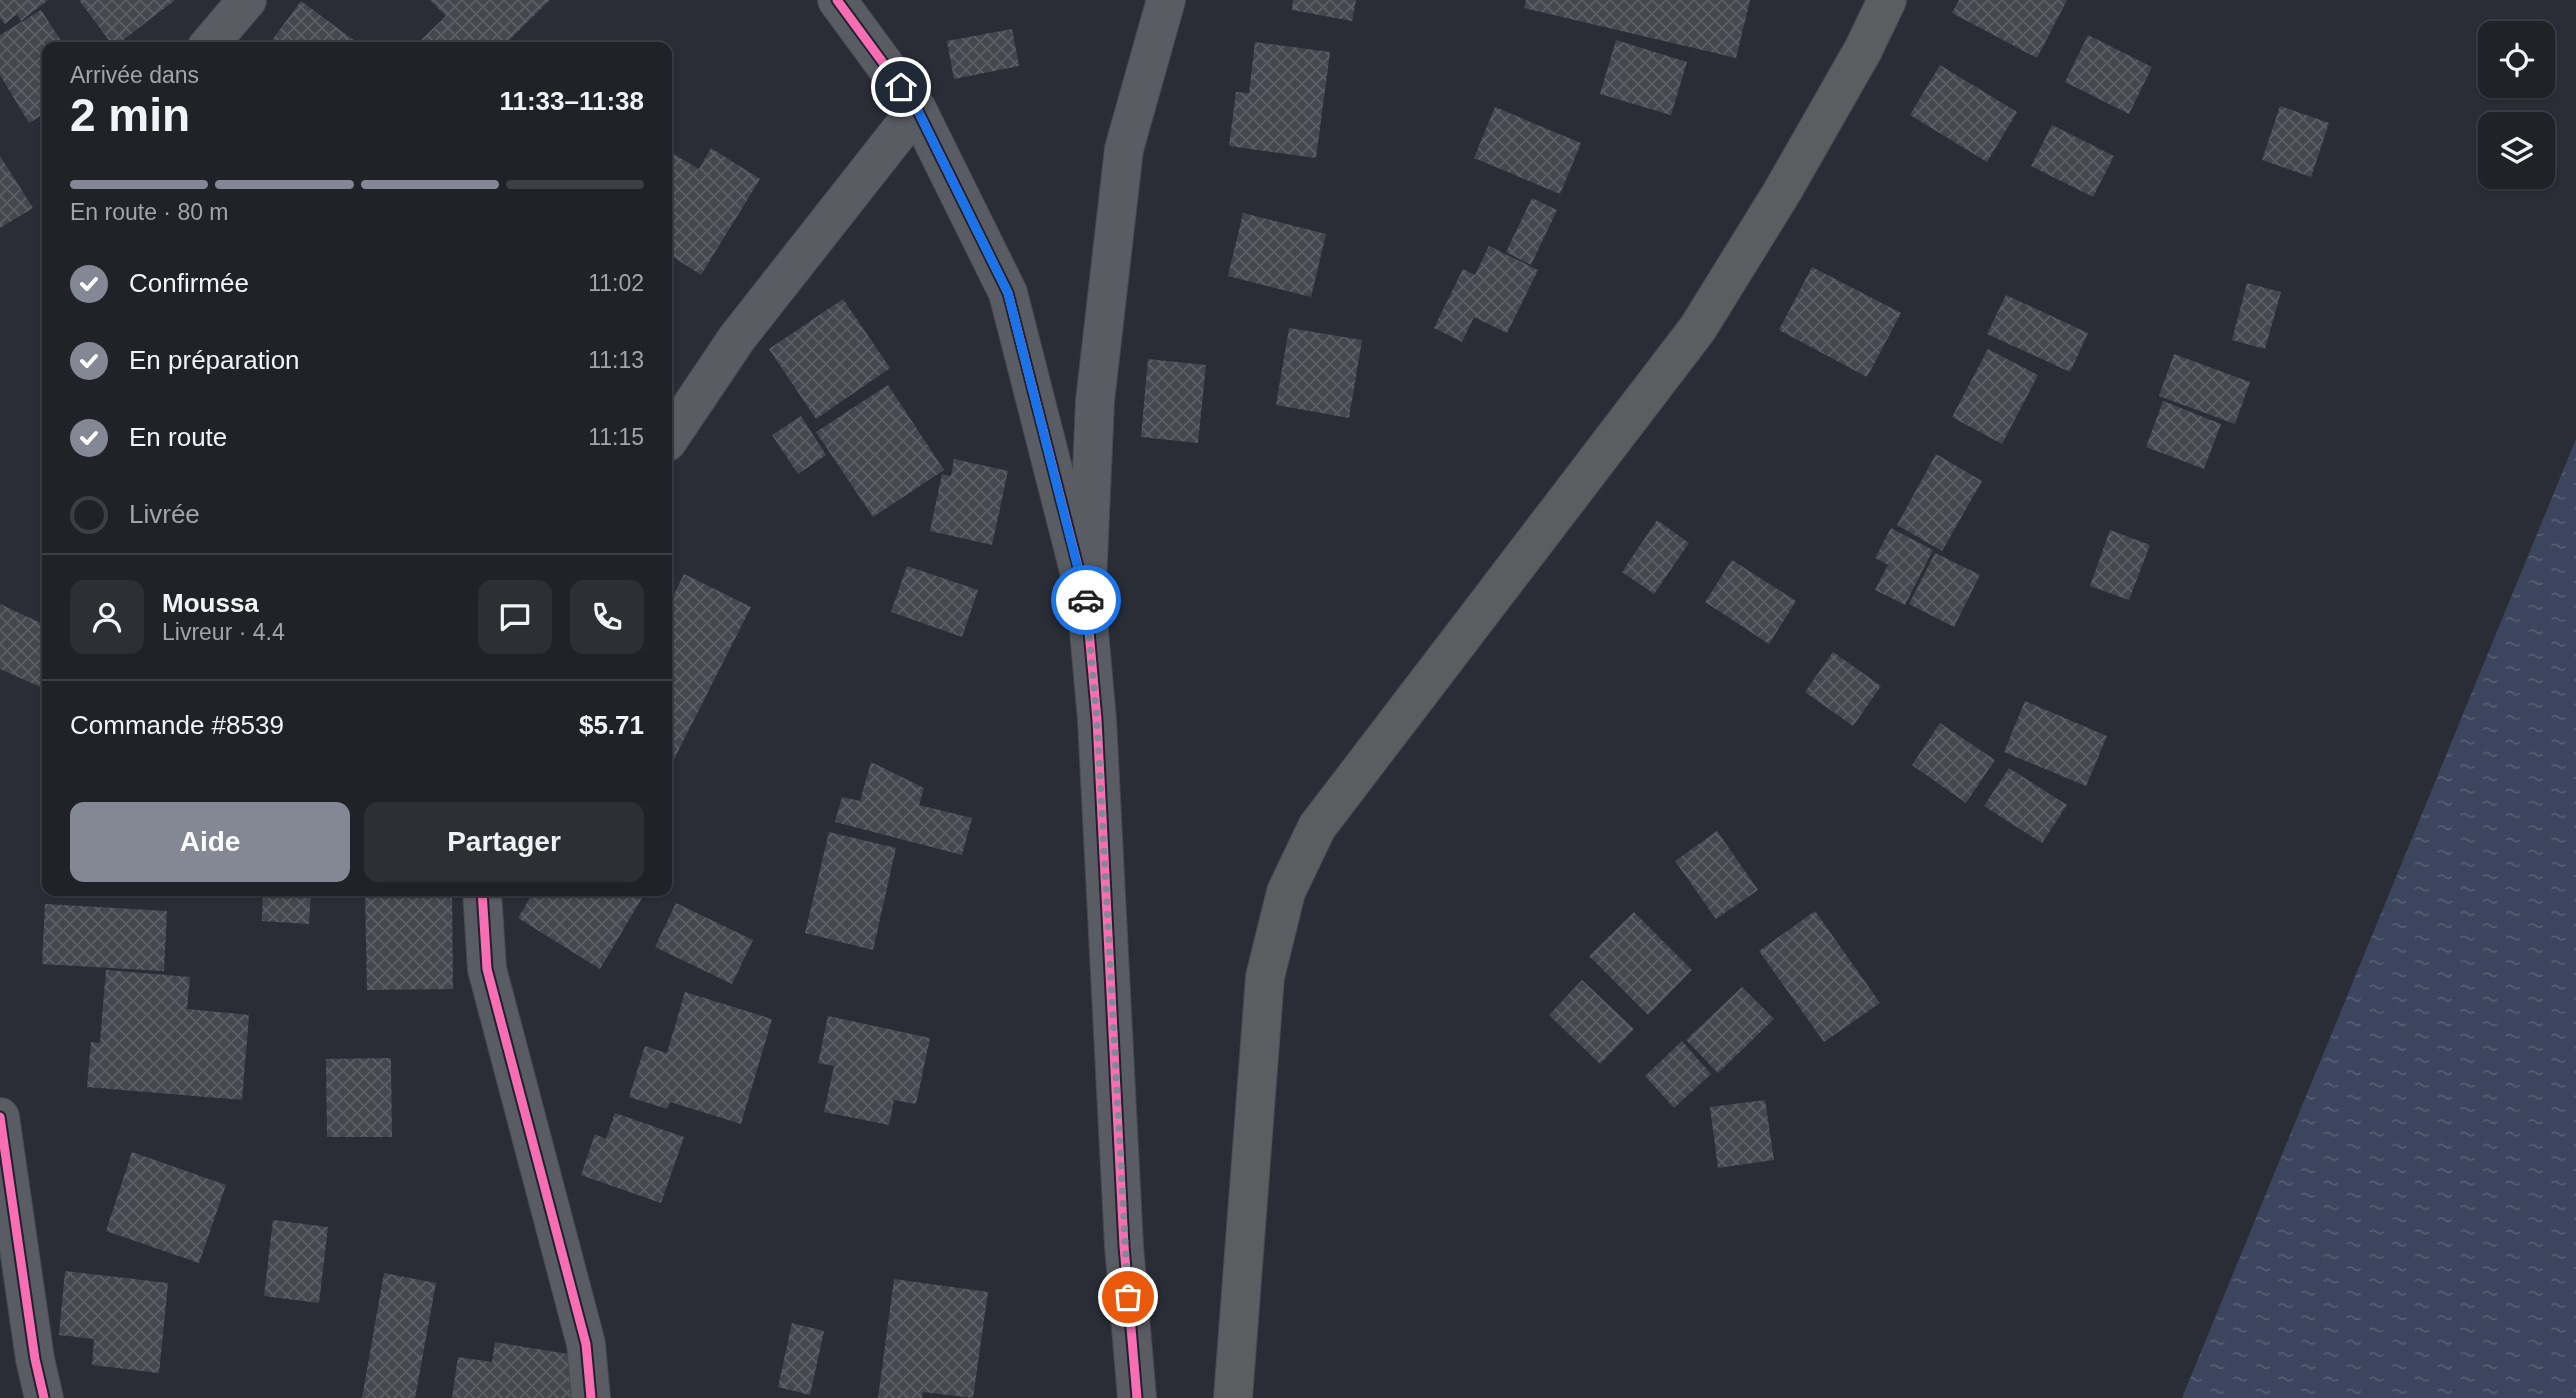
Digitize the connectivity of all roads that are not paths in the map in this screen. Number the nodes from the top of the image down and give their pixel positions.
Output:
1 (247, 0) edge
2 (837, 0) edge
3 (1166, 0) edge
4 (1887, 0) edge
5 (211, 42) edge
6 (917, 109) junction
7 (672, 435) edge
8 (1086, 598) junction
9 (482, 896) edge
10 (0, 1117) edge
11 (44, 1398) edge
12 (591, 1398) edge
13 (1137, 1398) edge
14 (1233, 1398) edge

1 - 5 street
2 - 6 street
3 - 8 street
4 - 14 highway
6 - 7 street
6 - 8 street
8 - 13 street
9 - 12 street
10 - 11 street

